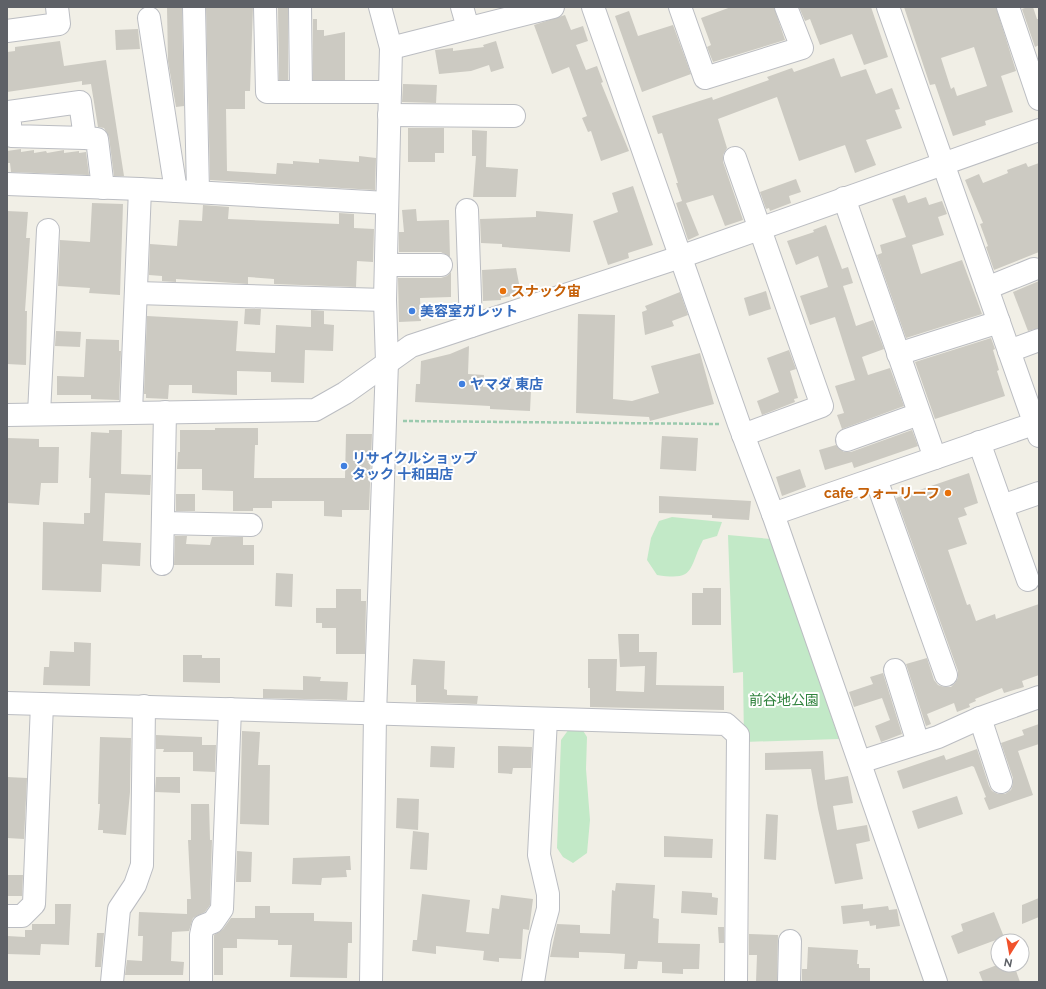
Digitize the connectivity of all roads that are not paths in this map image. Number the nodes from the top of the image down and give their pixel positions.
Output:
1 (57, 7) edge
2 (194, 7) edge
3 (265, 7) edge
4 (300, 7) edge
5 (380, 7) edge
6 (554, 7) edge
7 (593, 7) edge
8 (680, 7) edge
9 (786, 7) edge
10 (888, 7) edge
11 (1008, 7) edge
12 (465, 17) edge
13 (149, 18) dead end
14 (7, 31) edge
15 (391, 48) junction
16 (301, 92) junction
17 (390, 92) junction
18 (1039, 98) edge
19 (389, 115) junction
20 (514, 116) dead end
21 (1039, 130) edge
22 (85, 138) dead end
23 (734, 158) dead end
24 (943, 164) junction
25 (7, 184) edge
26 (103, 188) junction
27 (140, 189) junction
28 (176, 191) junction
29 (198, 192) junction
30 (844, 198) junction
31 (387, 203) junction
32 (467, 210) dead end
33 (760, 228) junction
34 (48, 230) dead end
35 (680, 257) junction
36 (441, 264) dead end
37 (386, 265) junction
38 (1034, 270) dead end
39 (987, 288) junction
40 (136, 293) junction
41 (385, 300) junction
42 (999, 322) junction
43 (471, 326) junction
44 (1039, 340) edge
45 (1009, 351) junction
46 (898, 354) junction
47 (386, 362) junction
48 (131, 412) junction
49 (165, 412) junction
50 (7, 414) edge
51 (39, 414) junction
52 (919, 414) junction
53 (1037, 427) edge
54 (741, 429) junction
55 (847, 440) dead end
56 (979, 442) junction
57 (935, 458) junction
58 (876, 479) junction
59 (1039, 493) edge
60 (1002, 506) junction
61 (773, 514) junction
62 (163, 523) junction
63 (251, 525) dead end
64 (162, 564) dead end
65 (1028, 580) dead end
66 (895, 670) dead end
67 (946, 675) dead end
68 (1039, 697) edge
69 (7, 703) edge
70 (42, 704) junction
71 (144, 706) junction
72 (230, 709) junction
73 (375, 715) junction
74 (980, 718) junction
75 (546, 719) junction
76 (918, 743) junction
77 (860, 762) junction
78 (1001, 782) dead end
79 (7, 916) edge
80 (790, 941) dead end
81 (112, 982) edge
82 (201, 982) edge
83 (371, 982) edge
84 (534, 982) edge
85 (736, 982) edge
86 (789, 982) edge
87 (936, 982) edge

1 - 14 street
2 - 29 street
3 - 16 street
4 - 16 street
5 - 15 street
6 - 12 street
7 - 35 street
8 - 9 street
10 - 24 street
11 - 18 street
12 - 15 street
13 - 28 street
15 - 17 street
16 - 17 street
17 - 19 street
19 - 20 street
19 - 31 street
21 - 24 street
22 - 26 street
23 - 33 street
24 - 30 street
24 - 39 street
25 - 26 street
26 - 27 street
27 - 28 street
27 - 40 street
28 - 29 street
29 - 31 street
30 - 33 street
30 - 46 street
31 - 37 street
32 - 43 street
33 - 35 street
33 - 54 street
34 - 51 street
35 - 43 street
35 - 54 street
36 - 37 street
37 - 41 street
38 - 39 street
39 - 42 street
40 - 41 street
40 - 48 street
41 - 47 street
42 - 45 street
42 - 46 street
43 - 47 street
44 - 45 street
45 - 53 street
46 - 52 street
47 - 49 street
47 - 73 street
48 - 49 street
48 - 51 street
49 - 62 street
50 - 51 street
52 - 55 street
52 - 57 street
53 - 56 street
54 - 61 street
56 - 57 street
56 - 60 street
57 - 58 street
58 - 61 street
58 - 67 street
59 - 60 street
60 - 65 street
61 - 77 street
62 - 63 street
62 - 64 street
66 - 76 street
68 - 74 street
69 - 70 street
70 - 71 street
70 - 79 street
71 - 72 street
71 - 81 street
72 - 73 street
72 - 82 street
73 - 75 street
73 - 83 street
74 - 76 street
74 - 78 street
75 - 84 street
75 - 85 street
76 - 77 street
77 - 87 street
80 - 86 street

